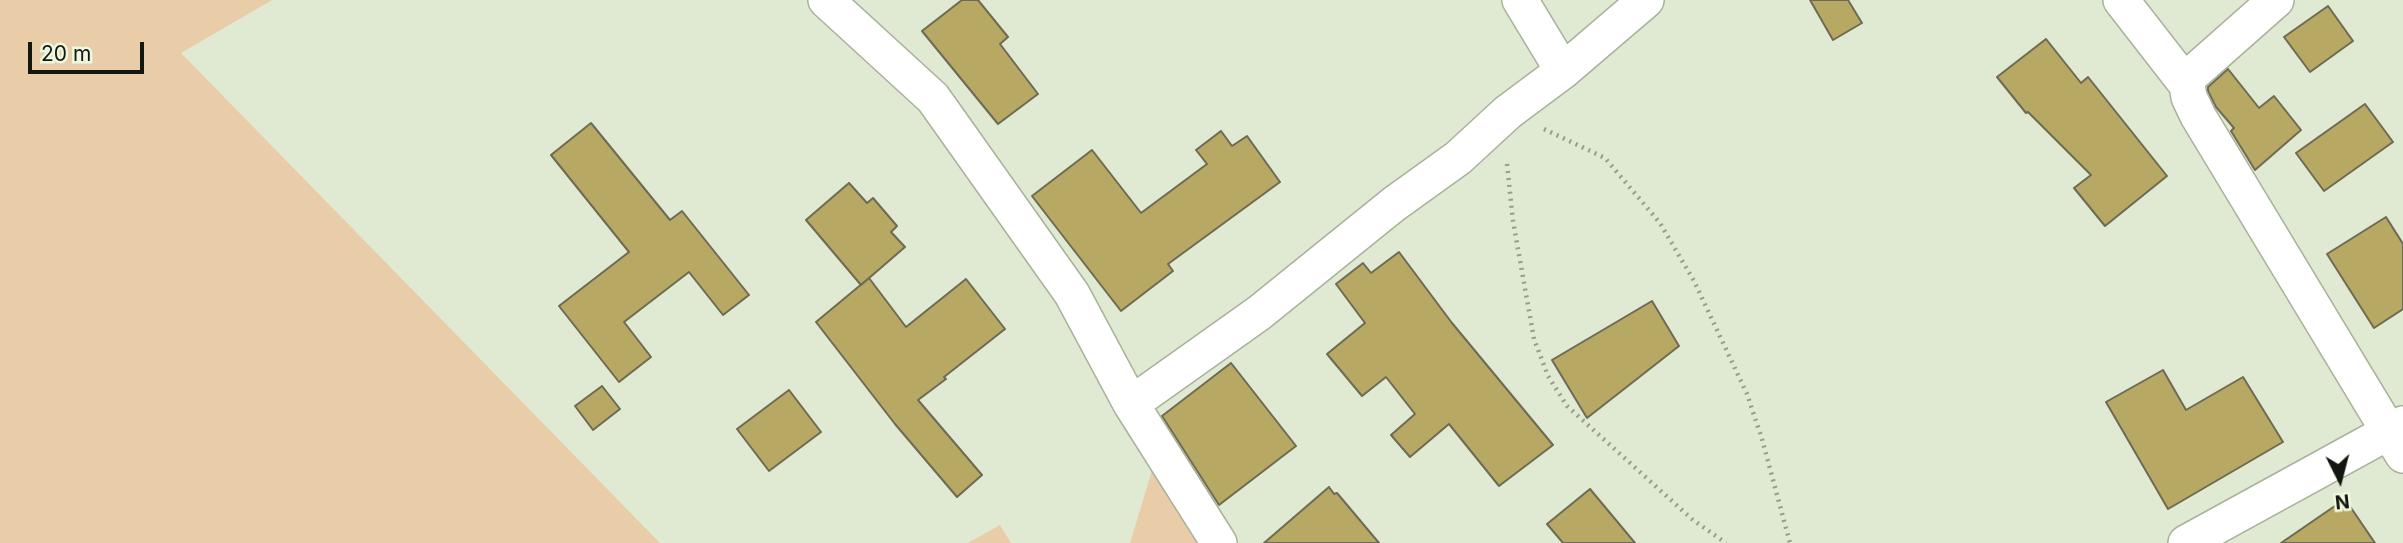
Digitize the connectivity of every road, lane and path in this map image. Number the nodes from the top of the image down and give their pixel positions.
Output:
1 (826, 0) edge
2 (1520, 0) edge
3 (1646, 0) edge
4 (2121, 0) edge
5 (2276, 0) edge
6 (1563, 71) junction
7 (2187, 85) junction
8 (1508, 112) junction
9 (1131, 404) junction
10 (2398, 437) edge
11 (1219, 543) edge
12 (1726, 543) edge
13 (1790, 543) edge
14 (2186, 543) edge

1 - 9 street
2 - 6 street
3 - 6 street
4 - 7 street
5 - 7 street
6 - 8 street
7 - 10 street
8 - 9 street
8 - 12 path
8 - 13 path
9 - 11 street
10 - 14 street

